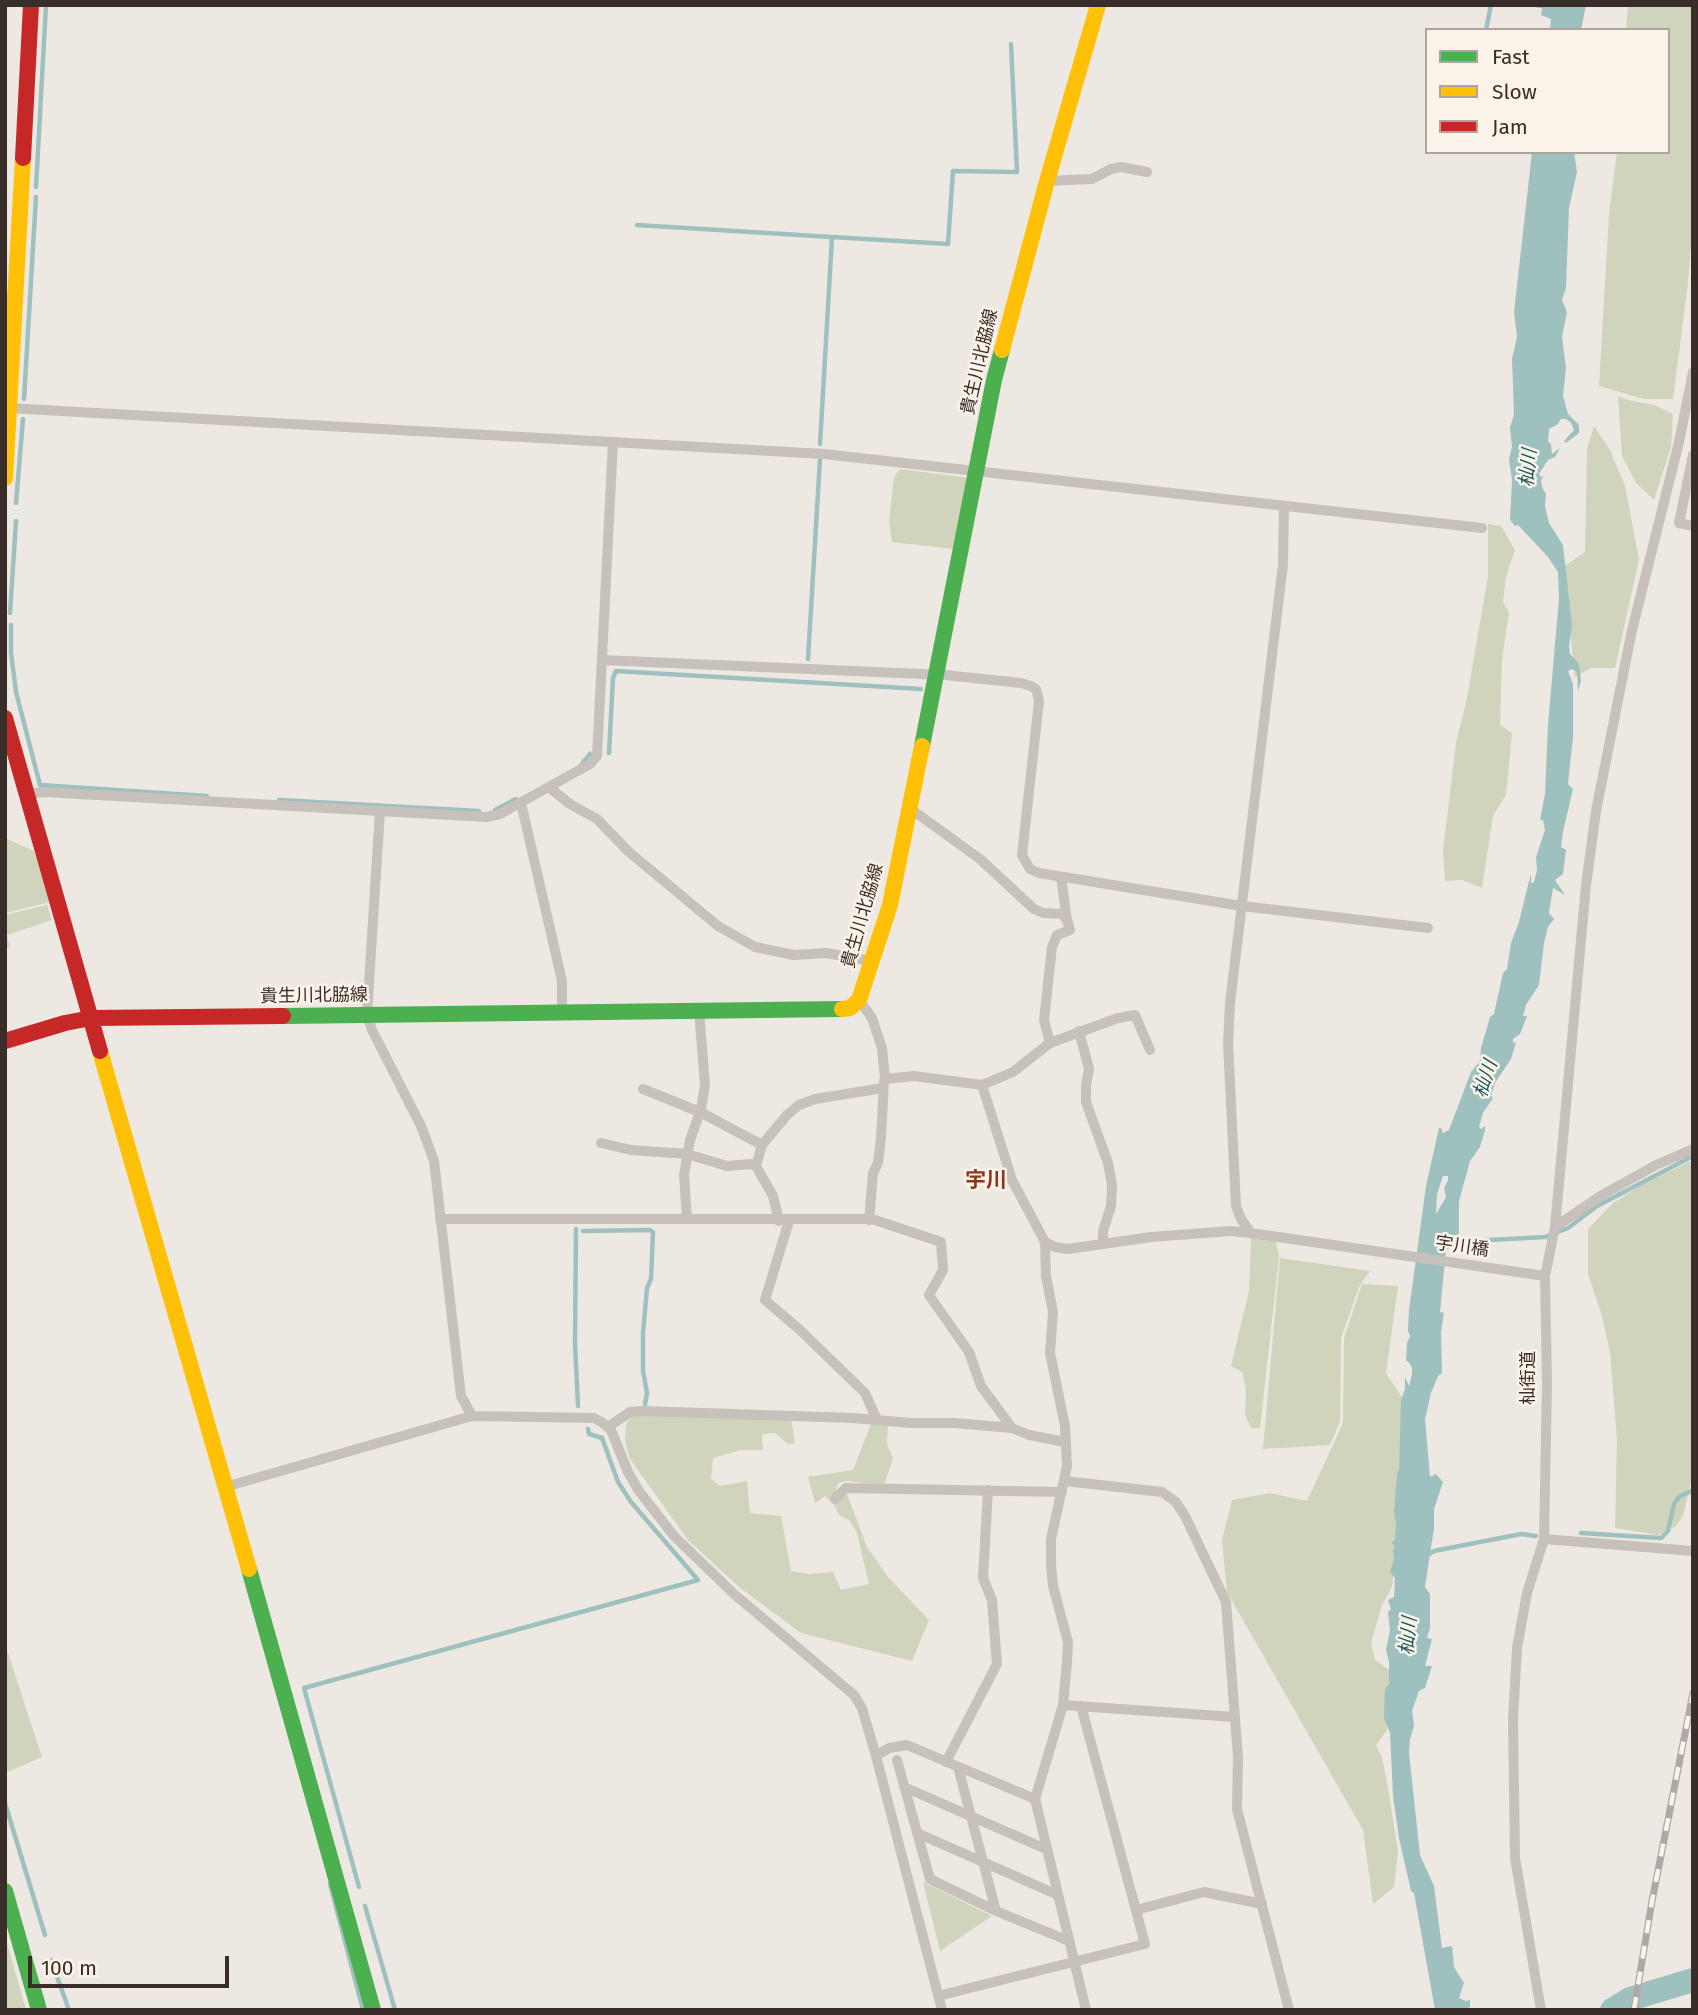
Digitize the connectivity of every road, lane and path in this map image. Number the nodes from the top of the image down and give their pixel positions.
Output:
1 (31, 5) edge
2 (1098, 5) edge
3 (1147, 172) dead end
4 (1047, 181) junction
5 (1693, 372) edge
6 (8, 408) junction
7 (613, 442) junction
8 (1693, 455) edge
9 (975, 472) junction
10 (5, 478) edge
11 (1284, 507) junction
12 (1693, 526) edge
13 (1482, 528) dead end
14 (602, 660) junction
15 (937, 675) junction
16 (5, 718) edge
17 (550, 788) junction
18 (27, 794) junction
19 (521, 803) junction
20 (908, 807) junction
21 (380, 811) junction
22 (1061, 877) junction
23 (1242, 906) junction
24 (1067, 920) junction
25 (1428, 928) dead end
26 (871, 961) junction
27 (859, 1000) junction
28 (699, 1010) junction
29 (562, 1012) junction
30 (367, 1014) junction
31 (91, 1018) junction
32 (1079, 1031) junction
33 (5, 1041) edge
34 (1050, 1043) junction
35 (1150, 1051) dead end
36 (884, 1083) junction
37 (982, 1085) junction
38 (643, 1089) dead end
39 (700, 1112) junction
40 (601, 1143) dead end
41 (762, 1145) junction
42 (1693, 1149) edge
43 (687, 1153) junction
44 (755, 1166) junction
45 (440, 1219) junction
46 (687, 1219) junction
47 (869, 1220) junction
48 (784, 1221) junction
49 (1555, 1227) junction
50 (1251, 1233) junction
51 (1045, 1242) junction
52 (1103, 1244) junction
53 (1539, 1276) junction
54 (472, 1416) junction
55 (877, 1420) junction
56 (608, 1427) junction
57 (1012, 1428) junction
58 (1065, 1442) junction
59 (1063, 1486) junction
60 (225, 1487) junction
61 (988, 1490) junction
62 (835, 1499) dead end
63 (1544, 1539) junction
64 (1693, 1551) edge
65 (1063, 1705) junction
66 (1081, 1706) junction
67 (1235, 1717) junction
68 (877, 1756) junction
69 (897, 1760) dead end
70 (946, 1762) junction
71 (958, 1767) junction
72 (904, 1787) junction
73 (1035, 1799) junction
74 (972, 1815) junction
75 (917, 1833) junction
76 (1046, 1849) junction
77 (983, 1861) junction
78 (5, 1891) edge
79 (1058, 1895) junction
80 (1262, 1904) junction
81 (1136, 1910) junction
82 (996, 1911) junction
83 (1069, 1941) junction
84 (1075, 1962) junction
85 (938, 1996) junction
86 (40, 2010) edge
87 (373, 2010) edge
88 (942, 2010) edge
89 (1086, 2010) edge
90 (1289, 2010) edge
91 (1541, 2010) edge

1 - 6 street
2 - 4 street, 貴生川北脇線
3 - 4 street
4 - 9 street, 貴生川北脇線
5 - 49 street, 杣街道
6 - 7 street
6 - 10 street
7 - 9 street
7 - 14 street
8 - 12 street
9 - 11 street
9 - 15 street, 貴生川北脇線
11 - 13 street
11 - 23 street
14 - 15 street
14 - 17 street
15 - 20 street, 貴生川北脇線
15 - 22 street
16 - 18 street
17 - 19 street
17 - 26 street
18 - 21 street
18 - 31 street
19 - 21 street
19 - 29 street
20 - 24 street
20 - 26 street, 貴生川北脇線
21 - 30 street
22 - 23 street
22 - 24 street
23 - 25 street
23 - 50 street
24 - 34 street
26 - 27 street, 貴生川北脇線
27 - 28 street, 貴生川北脇線
27 - 36 street
28 - 29 street, 貴生川北脇線
28 - 39 street
29 - 30 street, 貴生川北脇線
30 - 31 street, 貴生川北脇線
30 - 45 street
31 - 33 street, 貴生川北脇線
31 - 60 street
32 - 34 street
32 - 35 street
32 - 52 street
34 - 37 street
36 - 37 street
36 - 41 street
36 - 47 street
37 - 51 street
38 - 39 street
39 - 41 street
39 - 43 street
40 - 43 street
41 - 44 street
42 - 49 street
43 - 44 street
43 - 46 street
44 - 48 street
45 - 46 street
45 - 54 street
46 - 48 street
47 - 48 street
47 - 57 street
48 - 55 street
49 - 53 street, 杣街道
50 - 52 street, 宇川橋
50 - 53 street, 宇川橋
51 - 52 street, 宇川橋
51 - 58 street
53 - 63 street, 杣街道
54 - 56 street
54 - 60 street
55 - 56 street
55 - 57 street
56 - 68 street
57 - 58 street
58 - 59 street
59 - 61 street
59 - 65 street
59 - 67 street
60 - 87 street
61 - 62 street
61 - 70 street
63 - 64 street
63 - 91 street, 杣街道
65 - 66 street
65 - 73 street
66 - 67 street
66 - 81 street
67 - 80 street
68 - 70 street
68 - 85 street
69 - 72 street
70 - 71 street
71 - 73 street
71 - 74 street
72 - 74 street
72 - 75 street
73 - 76 street
74 - 76 street
74 - 77 street
75 - 77 street
75 - 82 street
76 - 79 street
77 - 79 street
77 - 82 street
78 - 86 street
79 - 83 street
80 - 81 street
80 - 90 street
81 - 84 street
82 - 83 street
83 - 84 street
84 - 85 street
84 - 89 street
85 - 88 street

